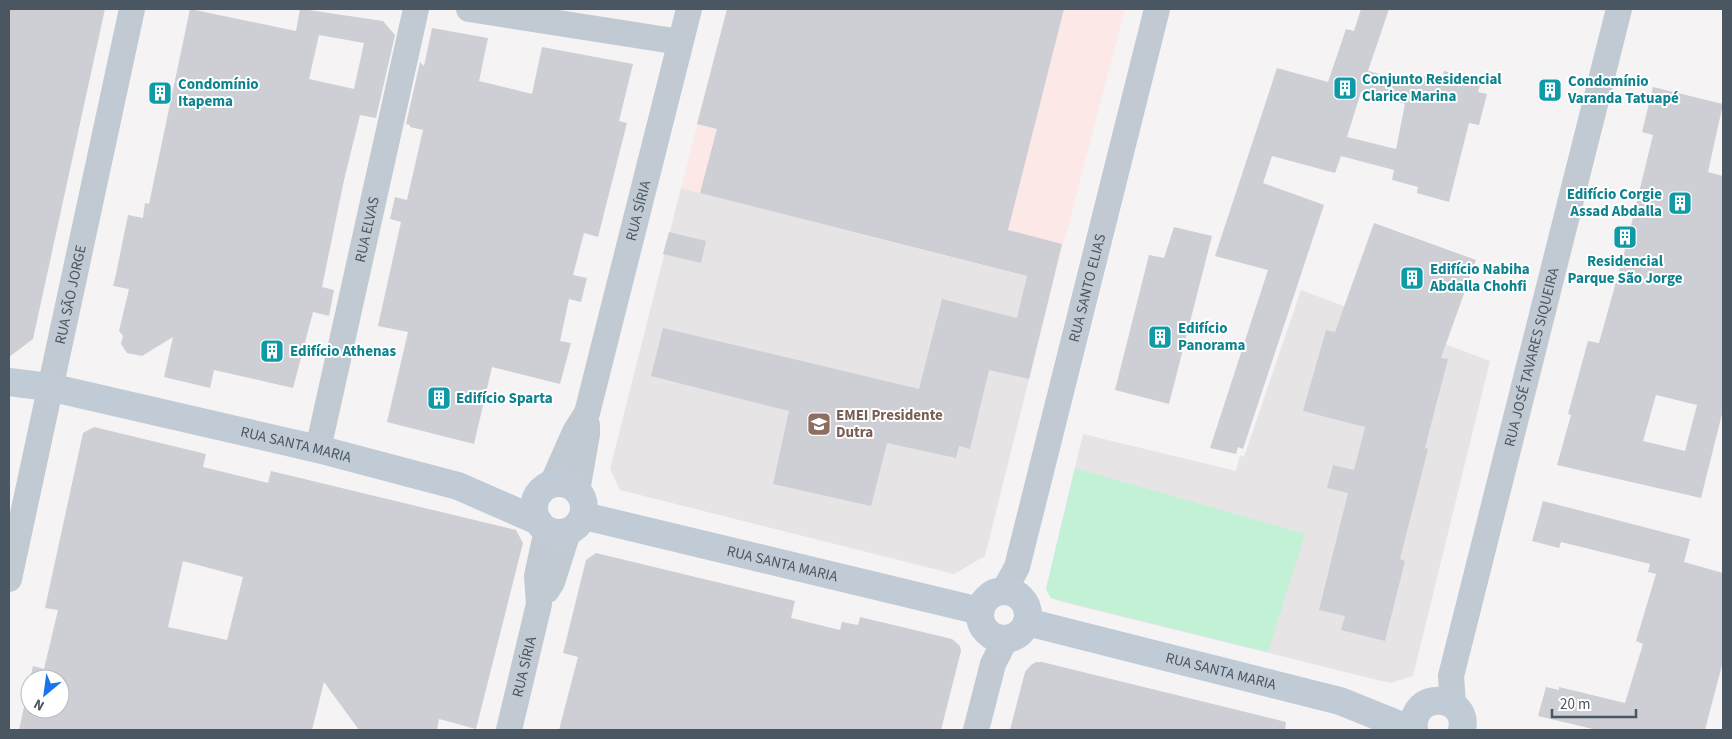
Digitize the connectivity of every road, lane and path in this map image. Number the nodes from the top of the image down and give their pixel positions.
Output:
1 (132, 9) edge
2 (416, 9) edge
3 (469, 9) edge
4 (689, 9) edge
5 (1157, 9) edge
6 (1619, 9) edge
7 (680, 42) junction
8 (9, 382) edge
9 (49, 387) junction
10 (318, 449) junction
11 (561, 512) junction
12 (9, 579) edge
13 (1018, 603) junction
14 (980, 611) junction
15 (998, 638) junction
16 (1443, 703) junction
17 (509, 730) edge
18 (976, 730) edge
19 (1413, 730) edge
20 (1462, 730) edge

1 - 9 street, RUA SÃO JORGE
2 - 10 street, RUA ELVAS
3 - 7 street
4 - 7 street, RUA SÍRIA
5 - 13 street, RUA SANTO ELIAS
6 - 16 street, RUA JOSÉ TAVARES SIQUEIRA
7 - 11 street, RUA SÍRIA
8 - 9 street, RUA SANTA MARIA
9 - 10 street, RUA SANTA MARIA
9 - 12 street, RUA SÃO JORGE
10 - 11 street, RUA SANTA MARIA
11 - 14 street, RUA SANTA MARIA
11 - 17 street, RUA SÍRIA
13 - 14 street
13 - 15 street
13 - 19 street, RUA SANTA MARIA
14 - 15 street
15 - 18 street
16 - 19 street
16 - 20 street

